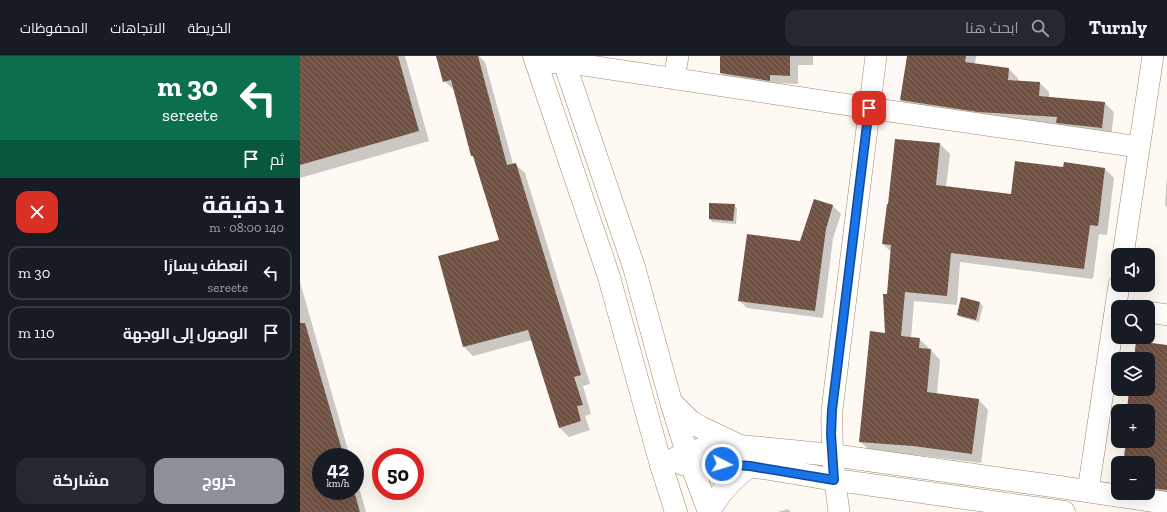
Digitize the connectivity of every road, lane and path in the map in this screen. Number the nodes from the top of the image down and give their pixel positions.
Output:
1 (678, 56) edge
2 (876, 56) edge
3 (563, 59) edge
4 (535, 60) edge
5 (1157, 62) edge
6 (674, 79) junction
7 (869, 108) junction
8 (1139, 147) junction
9 (1124, 248) edge
10 (1155, 313) edge
11 (1167, 314) edge
12 (1111, 344) edge
13 (671, 402) junction
14 (740, 446) junction
15 (832, 455) junction
16 (689, 458) junction
17 (661, 465) junction
18 (750, 466) junction
19 (834, 480) junction
20 (1088, 491) junction
21 (1167, 503) edge
22 (676, 512) edge
23 (709, 512) edge
24 (839, 512) edge
25 (1064, 512) edge

1 - 6 street
2 - 7 street
3 - 4 street
3 - 6 street
3 - 13 main road
4 - 17 main road
5 - 8 street
6 - 7 street
7 - 8 street
7 - 15 street
8 - 9 street
10 - 11 street
12 - 20 street
13 - 14 main road
13 - 16 main road
14 - 15 main road
14 - 16 main road
15 - 19 street
15 - 20 main road
16 - 17 main road
16 - 18 main road
16 - 23 main road
17 - 22 main road
18 - 19 main road
18 - 23 main road
19 - 24 street
19 - 25 main road
20 - 21 main road

